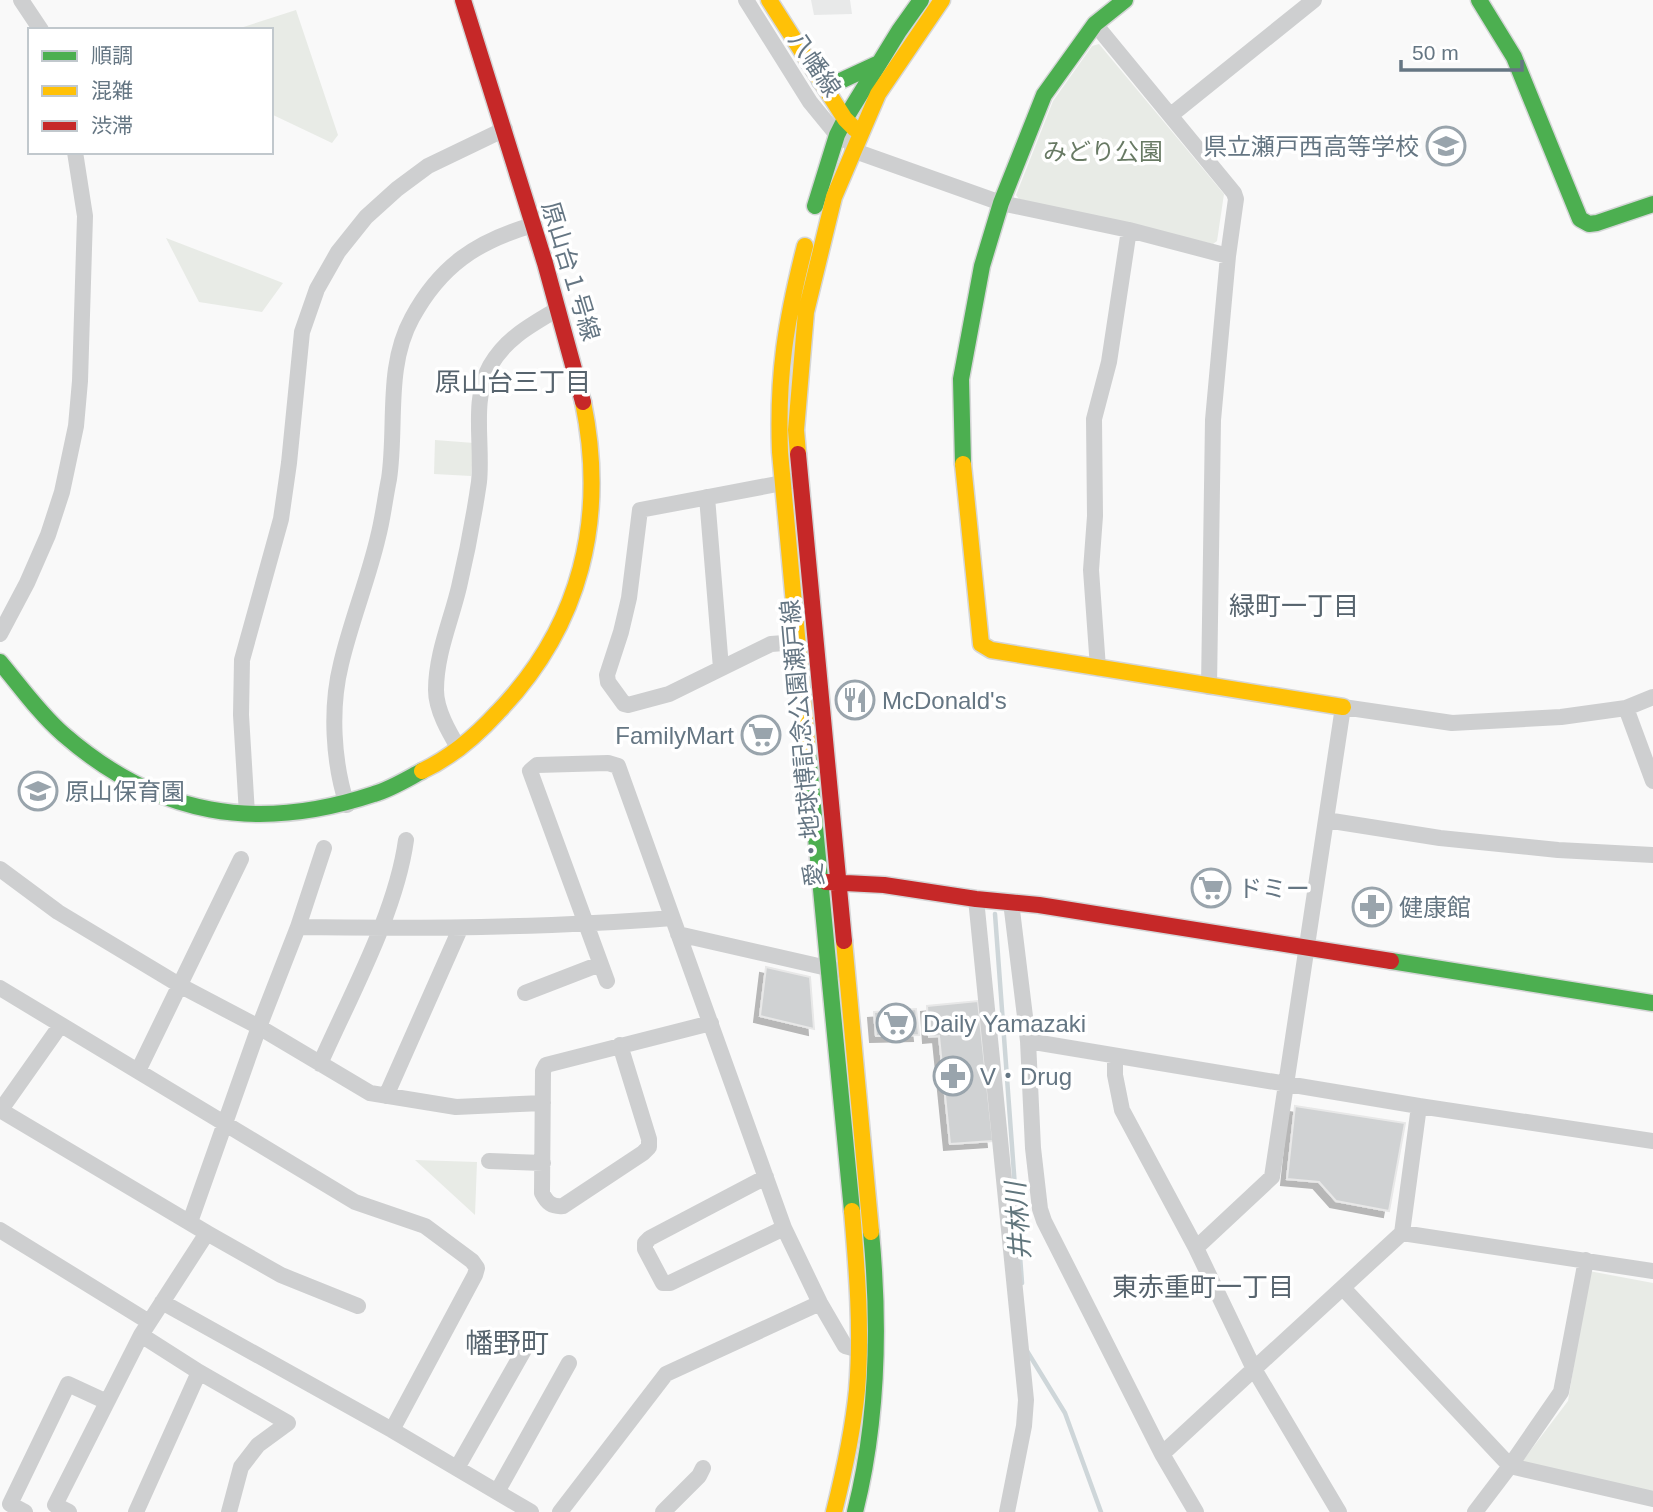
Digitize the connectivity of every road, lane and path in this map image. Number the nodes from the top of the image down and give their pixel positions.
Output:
1 (20, 0) edge
2 (463, 0) edge
3 (746, 0) edge
4 (769, 0) edge
5 (921, 0) edge
6 (942, 0) edge
7 (1125, 0) edge
8 (1314, 0) edge
9 (1479, 0) edge
10 (1095, 24) junction
11 (40, 28) edge
12 (879, 63) junction
13 (820, 81) junction
14 (1171, 115) junction
15 (845, 120) junction
16 (505, 129) junction
17 (837, 135) junction
18 (855, 143) junction
19 (75, 154) edge
20 (1001, 203) junction
21 (1653, 204) edge
22 (533, 225) junction
23 (1129, 230) junction
24 (1228, 256) junction
25 (558, 309) junction
26 (800, 481) junction
27 (783, 482) junction
28 (707, 497) junction
29 (0, 634) edge
30 (797, 642) junction
31 (0, 662) edge
32 (721, 668) junction
33 (1098, 668) junction
34 (1209, 687) junction
35 (1653, 698) edge
36 (1343, 707) junction
37 (1626, 708) junction
38 (459, 749) junction
39 (1653, 781) edge
40 (348, 804) junction
41 (247, 814) junction
42 (1326, 820) junction
43 (406, 840) dead end
44 (324, 848) dead end
45 (1653, 855) edge
46 (241, 859) dead end
47 (0, 869) edge
48 (838, 881) junction
49 (820, 883) junction
50 (976, 899) junction
51 (1011, 902) junction
52 (672, 918) junction
53 (585, 925) junction
54 (298, 927) junction
55 (380, 928) junction
56 (460, 929) junction
57 (678, 934) junction
58 (1307, 949) junction
59 (600, 964) junction
60 (828, 967) junction
61 (845, 972) junction
62 (607, 981) dead end
63 (181, 986) junction
64 (0, 988) edge
65 (525, 993) dead end
66 (1653, 1003) edge
67 (711, 1023) junction
68 (60, 1026) junction
69 (259, 1027) junction
70 (1028, 1041) junction
71 (620, 1045) junction
72 (1115, 1056) junction
73 (320, 1063) junction
74 (138, 1071) junction
75 (1285, 1085) junction
76 (386, 1096) junction
77 (543, 1103) junction
78 (1419, 1106) junction
79 (0, 1111) edge
80 (226, 1124) junction
81 (1653, 1141) edge
82 (489, 1161) dead end
83 (543, 1163) junction
84 (766, 1177) junction
85 (190, 1223) junction
86 (784, 1228) junction
87 (0, 1230) edge
88 (207, 1233) junction
89 (1402, 1233) junction
90 (1196, 1248) junction
91 (1586, 1260) junction
92 (1653, 1271) edge
93 (1343, 1289) junction
94 (162, 1302) junction
95 (820, 1303) junction
96 (358, 1306) dead end
97 (145, 1328) junction
98 (528, 1343) dead end
99 (859, 1350) junction
100 (876, 1354) junction
101 (569, 1363) dead end
102 (1254, 1369) junction
103 (199, 1373) junction
104 (107, 1402) junction
105 (393, 1430) junction
106 (1162, 1454) junction
107 (1510, 1466) junction
108 (457, 1468) junction
109 (703, 1468) dead end
110 (497, 1492) junction
111 (1653, 1499) edge
112 (59, 1510) edge
113 (25, 1512) edge
114 (136, 1512) edge
115 (229, 1512) edge
116 (531, 1512) edge
117 (560, 1512) edge
118 (663, 1512) edge
119 (834, 1512) edge
120 (855, 1512) edge
121 (1007, 1512) edge
122 (1196, 1512) edge
123 (1339, 1512) edge
124 (1475, 1512) edge

1 - 11 street
2 - 16 street, 原山台１号線
3 - 17 street, 八幡線
4 - 13 street, 八幡線
5 - 12 street, 愛・地球博記念公園瀬戸線
6 - 18 street, 愛・地球博記念公園瀬戸線
7 - 10 street
8 - 14 street
9 - 21 street
10 - 14 street
10 - 20 street
12 - 13 street
12 - 15 street, 愛・地球博記念公園瀬戸線
13 - 15 street, 八幡線
14 - 24 street
15 - 17 street, 愛・地球博記念公園瀬戸線
15 - 18 street, 八幡線
16 - 22 street, 原山台１号線
16 - 41 street
17 - 18 street, 八幡線
17 - 27 street, 愛・地球博記念公園瀬戸線
18 - 20 street, 八幡線
18 - 26 street, 愛・地球博記念公園瀬戸線
19 - 29 street
20 - 23 street, 八幡線
20 - 33 street
22 - 25 street, 原山台１号線
22 - 40 street
23 - 24 street, 八幡線
23 - 33 street
24 - 34 street
25 - 38 street
25 - 38 street, 原山台１号線
26 - 27 street
26 - 48 street, 愛・地球博記念公園瀬戸線
27 - 28 street
27 - 30 street, 愛・地球博記念公園瀬戸線
28 - 32 street
28 - 32 street
30 - 32 street
30 - 49 street, 愛・地球博記念公園瀬戸線
31 - 41 street, 原山台１号線
33 - 34 street
34 - 36 street
35 - 37 street
36 - 37 street
36 - 42 street
37 - 39 street
38 - 40 street, 原山台１号線
40 - 41 street, 原山台１号線
42 - 45 street
42 - 58 street
43 - 55 street
44 - 54 street
46 - 63 street
47 - 63 street
48 - 49 street
48 - 50 street
48 - 61 street, 愛・地球博記念公園瀬戸線
49 - 60 street, 愛・地球博記念公園瀬戸線
50 - 51 street
50 - 121 street
51 - 58 street
51 - 70 street
52 - 53 street
52 - 53 street
52 - 57 street
53 - 56 street
53 - 59 street
54 - 55 street
54 - 69 street
55 - 56 street
55 - 73 street
56 - 76 street
57 - 60 street
57 - 67 street
58 - 66 street
58 - 75 street
59 - 62 street
59 - 65 street
60 - 61 street
60 - 99 street, 愛・地球博記念公園瀬戸線
61 - 100 street, 愛・地球博記念公園瀬戸線
63 - 69 street
63 - 74 street
64 - 68 street
67 - 71 street
67 - 84 street
68 - 74 street
68 - 79 street
69 - 73 street
69 - 80 street
70 - 72 street
70 - 106 street
71 - 77 street
71 - 83 street
72 - 75 street
72 - 90 street
73 - 76 street
74 - 80 street
75 - 78 street
75 - 90 street
76 - 77 street
77 - 83 street
78 - 81 street
78 - 89 street
79 - 85 street
80 - 85 street
80 - 105 street
82 - 83 street
84 - 86 street
84 - 86 street
85 - 88 street
86 - 95 street
87 - 97 street
88 - 94 street
88 - 96 street
89 - 91 street
89 - 93 street
90 - 102 street
91 - 92 street
91 - 107 street
93 - 102 street
93 - 107 street
94 - 97 street
94 - 105 street
95 - 99 street
95 - 117 street
97 - 103 street
97 - 104 street
98 - 108 street
99 - 100 street
99 - 119 street, 愛・地球博記念公園瀬戸線
100 - 120 street, 愛・地球博記念公園瀬戸線
101 - 110 street
102 - 106 street
102 - 123 street
103 - 114 street
103 - 115 street
104 - 112 street
104 - 113 street
105 - 108 street
106 - 122 street
107 - 111 street
107 - 124 street
108 - 110 street
109 - 118 street
110 - 116 street

